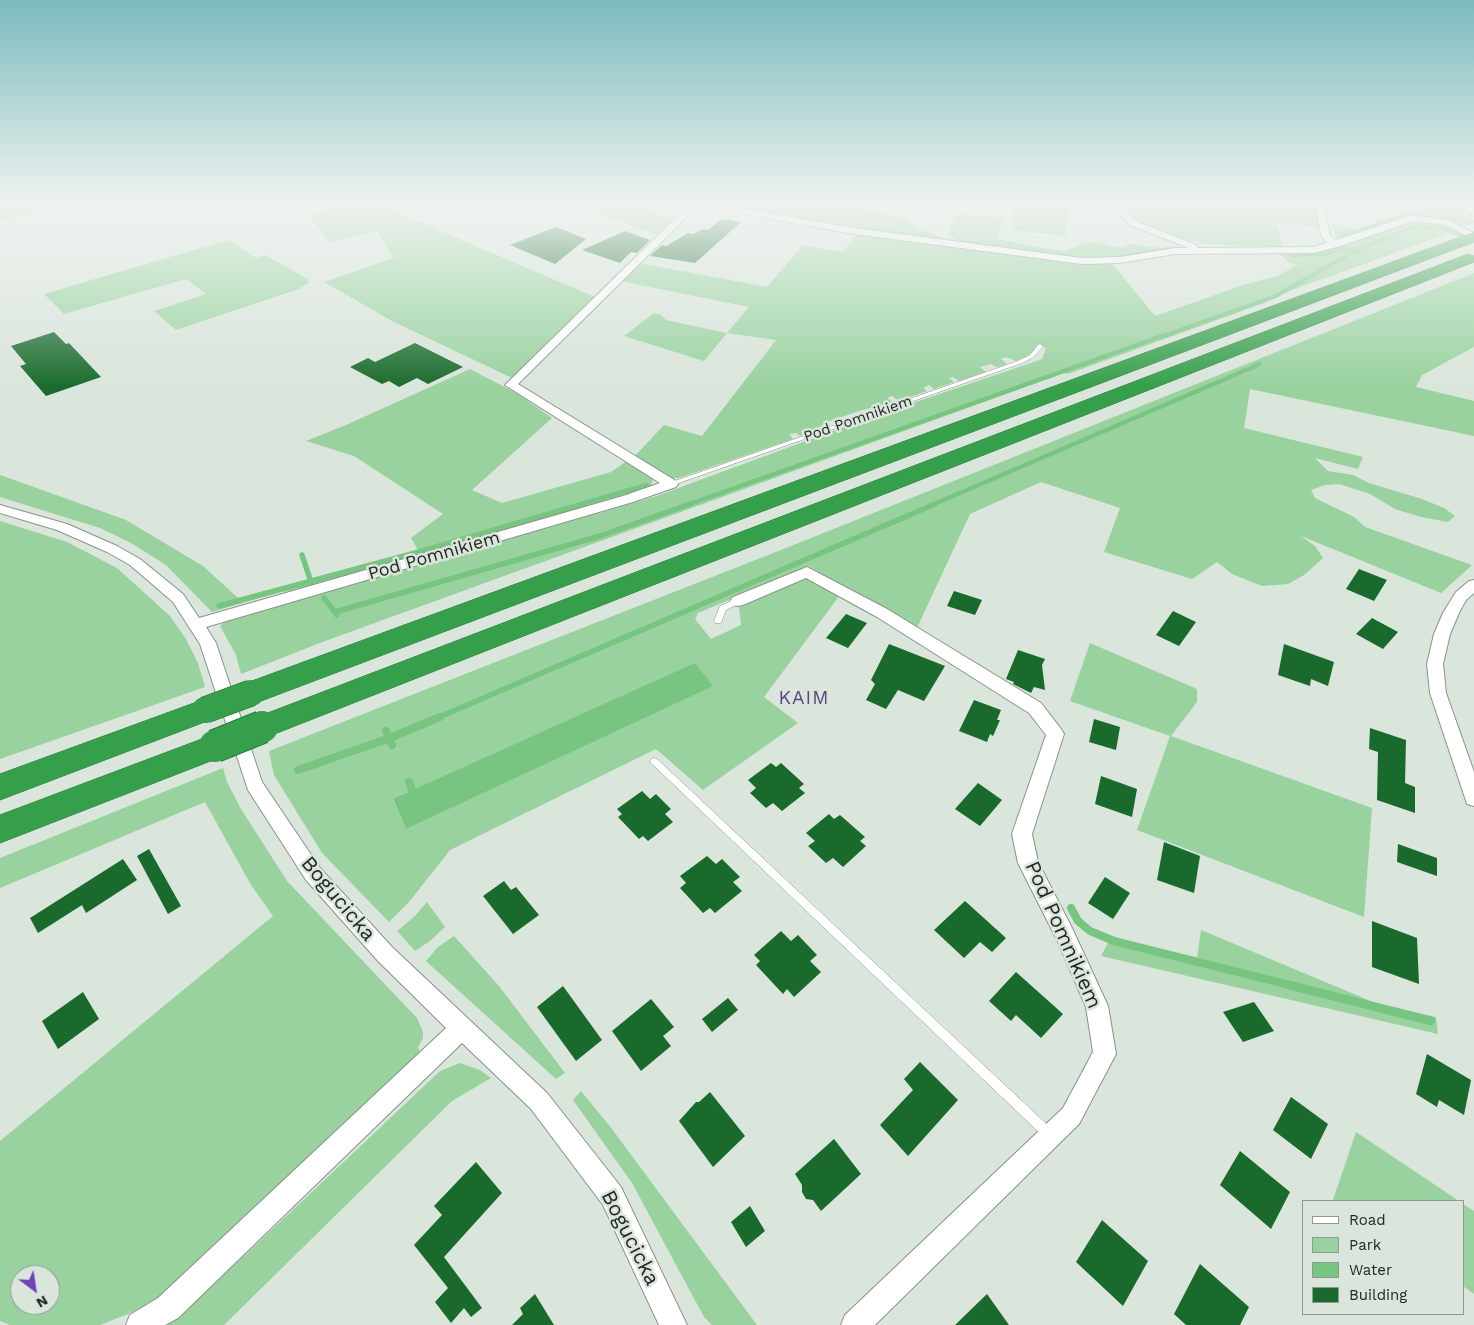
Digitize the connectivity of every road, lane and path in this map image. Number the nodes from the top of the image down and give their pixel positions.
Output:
1 (633, 265) edge
2 (1412, 265) edge
3 (1416, 265) edge
4 (1040, 346) dead end
5 (671, 484) junction
6 (0, 509) edge
7 (1474, 585) edge
8 (738, 601) joint
9 (718, 621) dead end
10 (197, 624) junction
11 (654, 761) dead end
12 (0, 787) edge
13 (1474, 798) edge
14 (0, 829) edge
15 (462, 1028) junction
16 (1051, 1136) junction
17 (140, 1325) edge
18 (673, 1325) edge
19 (855, 1325) edge

1 - 5 street
2 - 12 highway, bridge
3 - 14 highway, bridge
4 - 5 lane, Pod Pomnikiem
5 - 10 street, Pod Pomnikiem
6 - 10 street, Bogucicka
7 - 13 street
8 - 9 lane
8 - 16 street, Pod Pomnikiem
10 - 15 street, Bogucicka
11 - 16 lane
15 - 17 street
15 - 18 street, Bogucicka
16 - 19 street, Pod Pomnikiem

